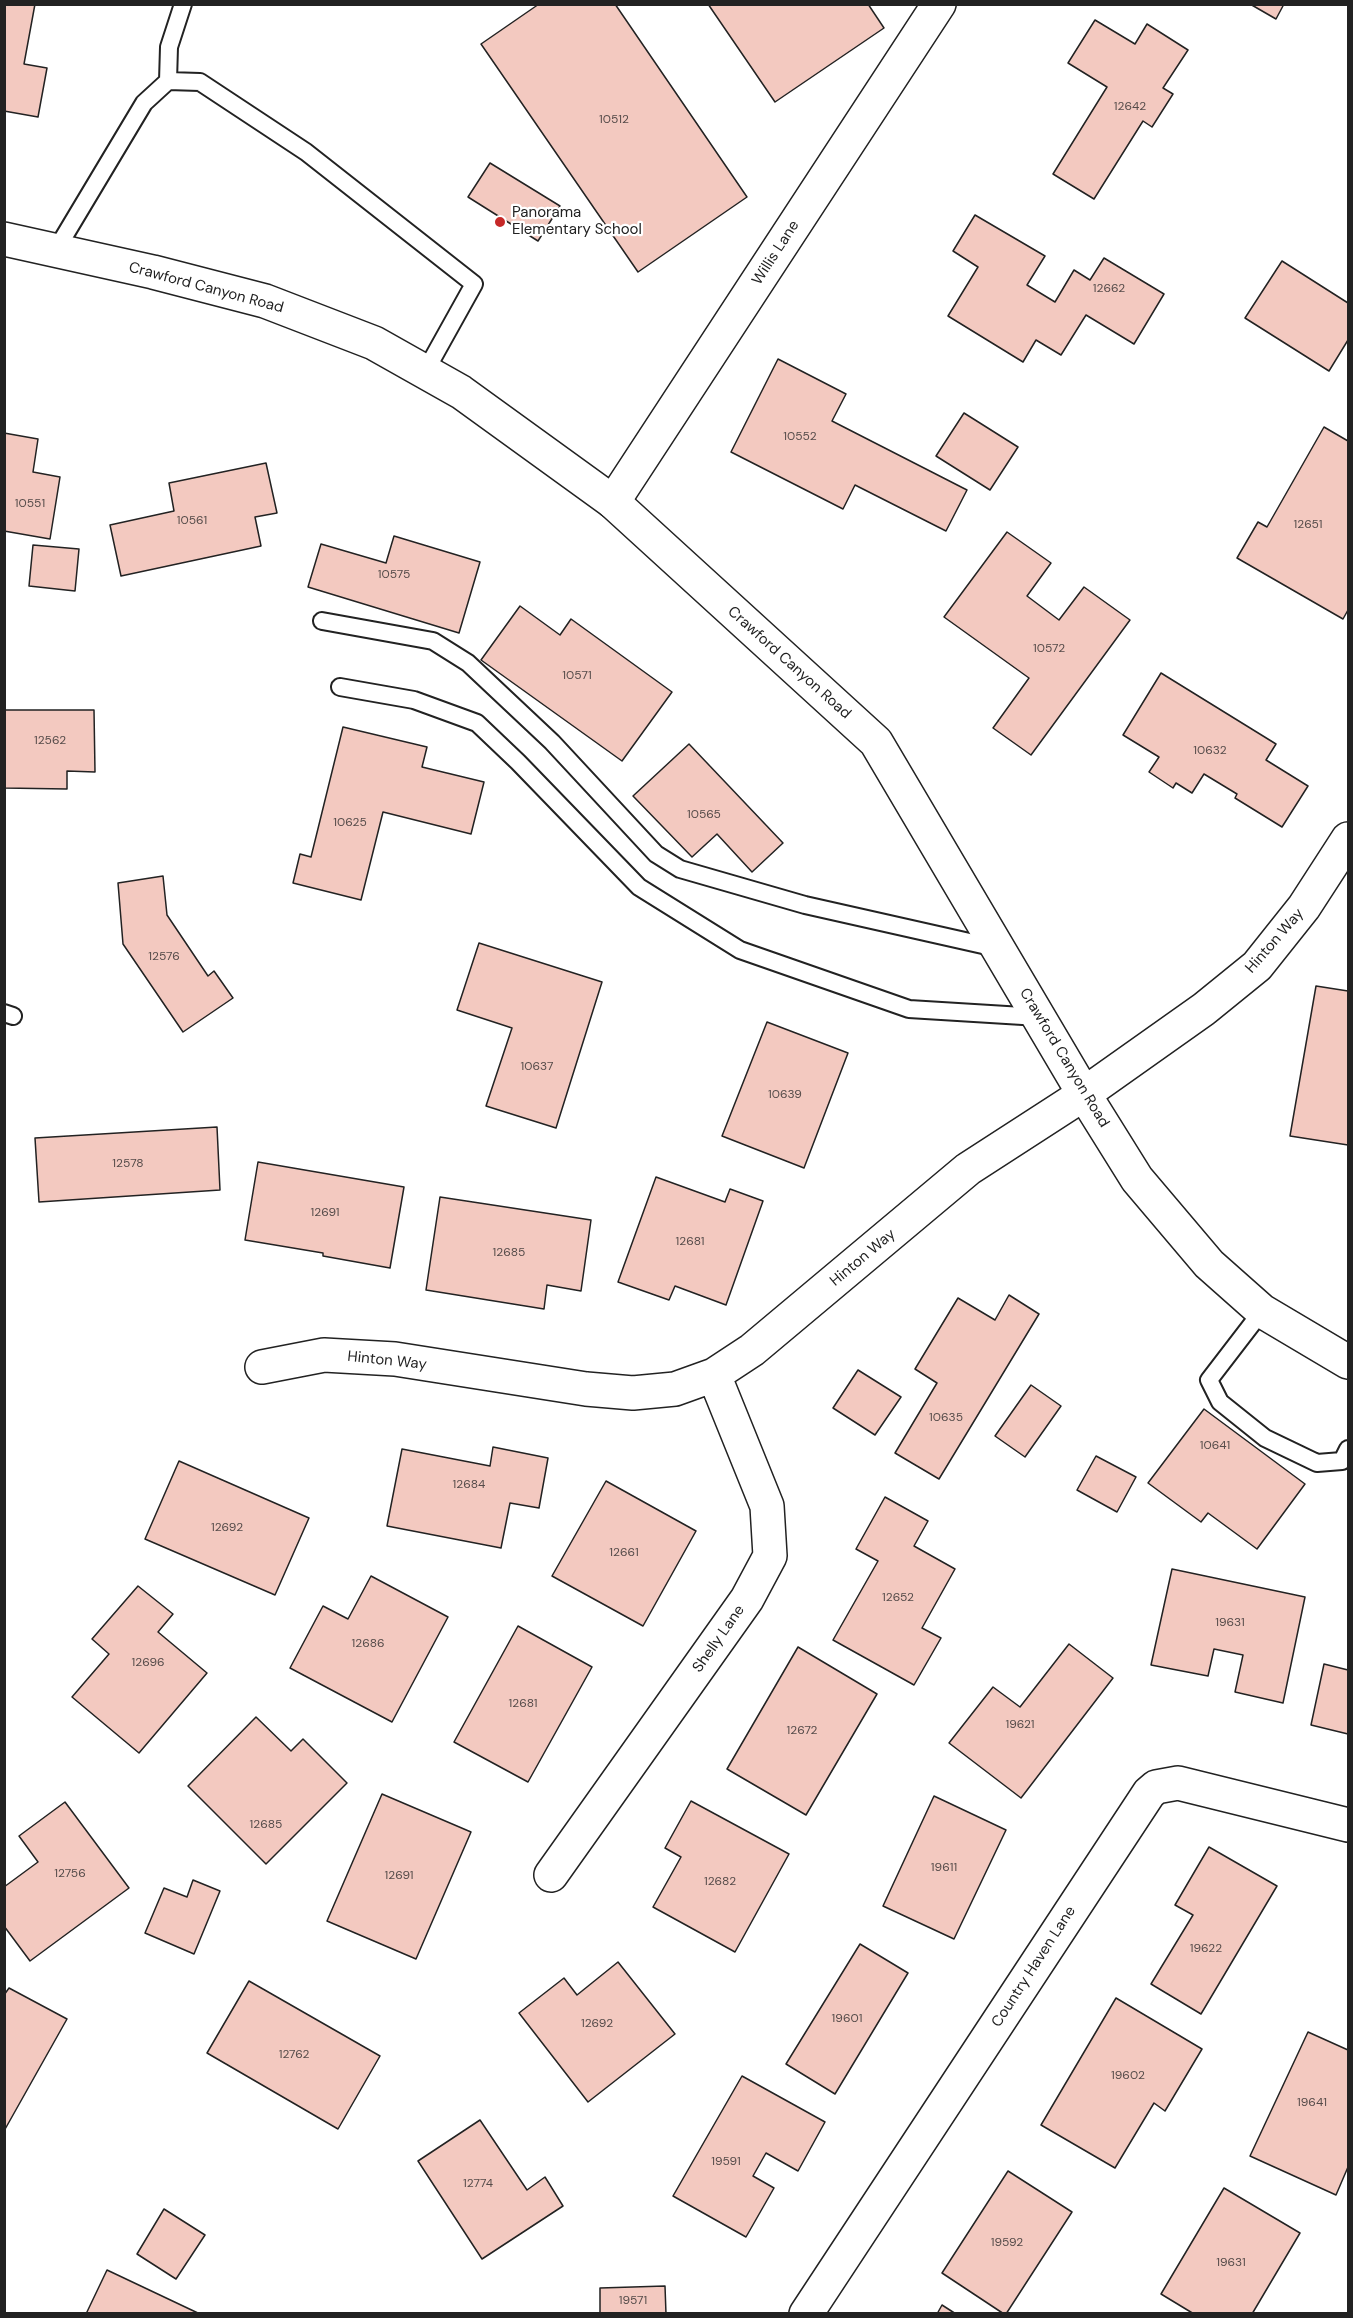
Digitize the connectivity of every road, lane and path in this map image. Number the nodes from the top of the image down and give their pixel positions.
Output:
1 (183, 4) edge
2 (939, 4) edge
3 (168, 81) junction
4 (4, 239) edge
5 (56, 250) junction
6 (425, 372) junction
7 (613, 502) junction
8 (322, 621) dead end
9 (340, 687) dead end
10 (1348, 839) edge
11 (998, 949) junction
12 (1039, 1017) junction
13 (1084, 1094) junction
14 (1262, 1311) junction
15 (1348, 1362) edge
16 (262, 1367) dead end
17 (714, 1375) junction
18 (1348, 1449) edge
19 (1348, 1825) edge
20 (551, 1875) dead end
21 (806, 2313) edge

1 - 3 lane
2 - 7 street, Willis Lane
3 - 5 lane
3 - 6 lane
4 - 5 street, Crawford Canyon Road
5 - 6 street, Crawford Canyon Road
6 - 7 street, Crawford Canyon Road
7 - 11 street, Crawford Canyon Road
8 - 11 lane
9 - 12 lane
10 - 13 street, Hinton Way
11 - 12 street, Crawford Canyon Road
12 - 13 street, Crawford Canyon Road
13 - 14 street, Crawford Canyon Road
13 - 17 street, Hinton Way
14 - 15 street, Crawford Canyon Road
14 - 18 lane
16 - 17 street, Hinton Way
17 - 20 street, Shelly Lane
19 - 21 street, Country Haven Lane

